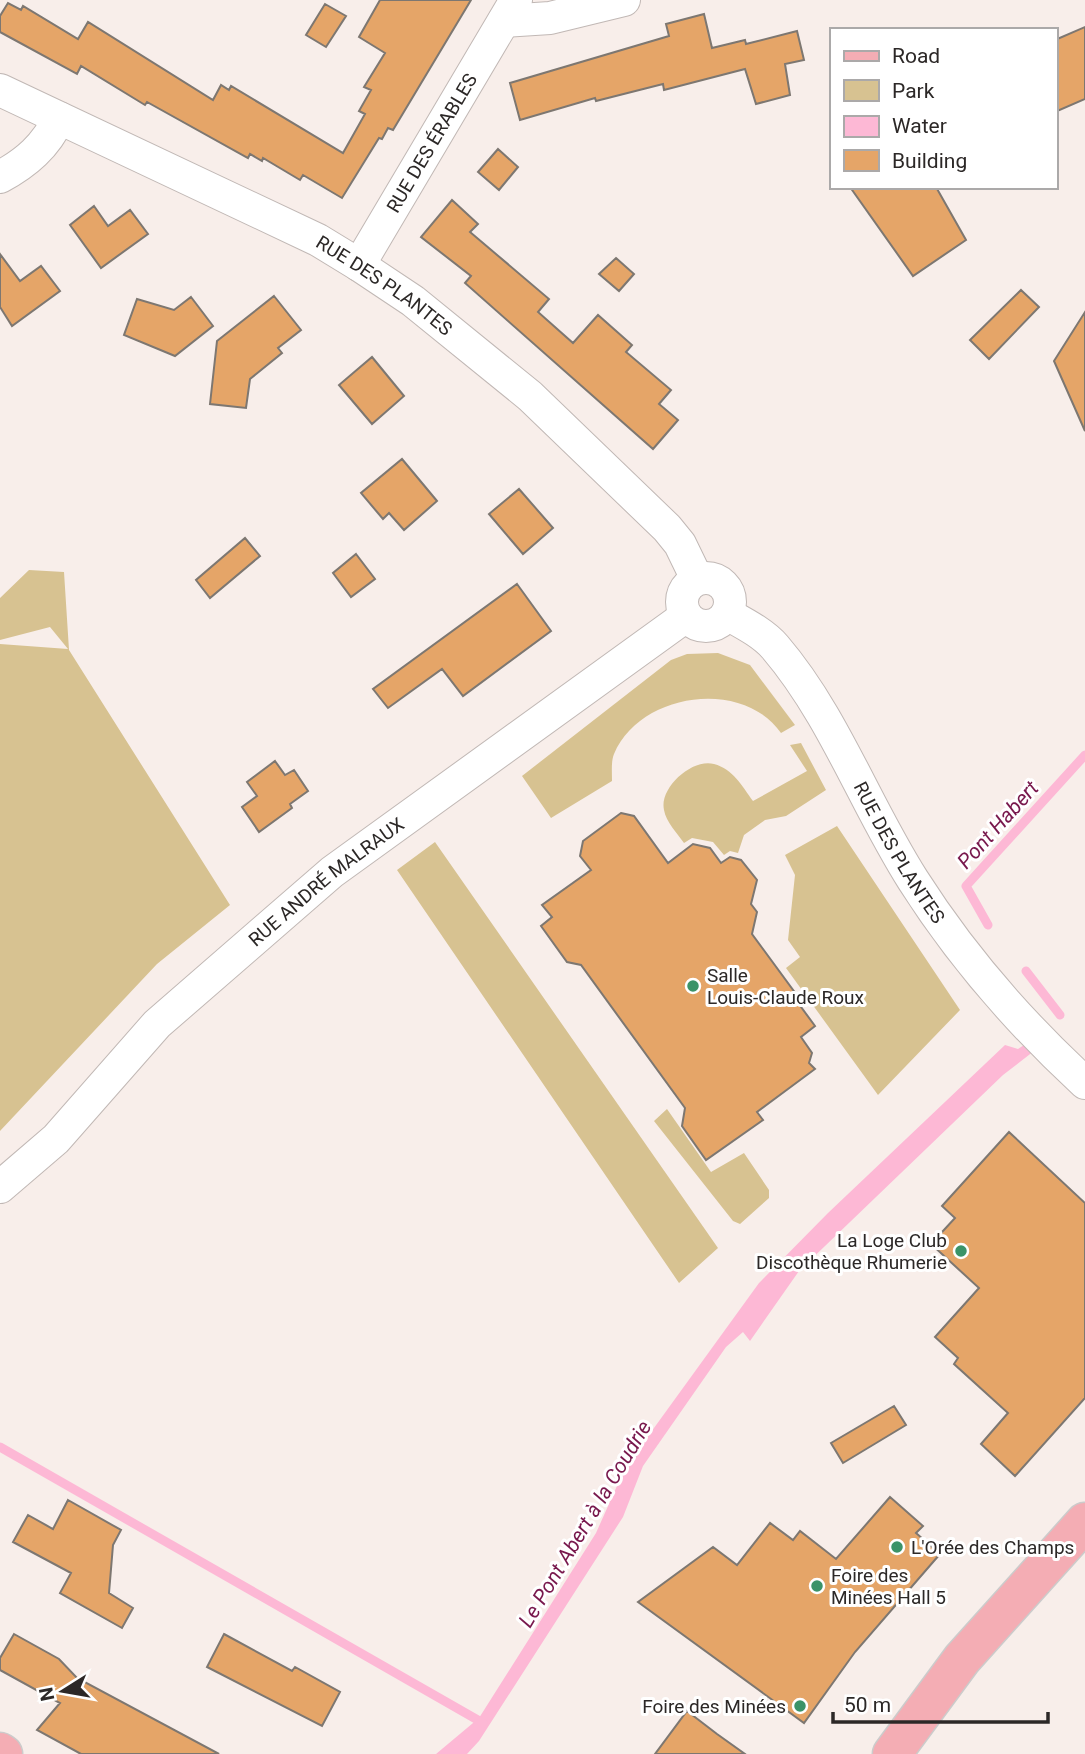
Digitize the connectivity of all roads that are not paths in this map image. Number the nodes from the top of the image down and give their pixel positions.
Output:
1 (624, 0) edge
2 (510, 11) edge
3 (0, 90) edge
4 (59, 118) junction
5 (0, 177) edge
6 (359, 265) junction
7 (697, 579) junction
8 (727, 614) junction
9 (686, 616) junction
10 (1085, 1083) edge
11 (0, 1187) edge
12 (1085, 1522) edge
13 (1085, 1553) edge
14 (892, 1754) edge
15 (922, 1754) edge

1 - 2 street, RUE DES ÉRABLES
2 - 6 street, RUE DES ÉRABLES
3 - 4 street, RUE DES PLANTES
4 - 5 street
4 - 6 street, RUE DES PLANTES
6 - 7 street, RUE DES PLANTES
7 - 8 street
7 - 9 street
8 - 9 street
8 - 10 street, RUE DES PLANTES
9 - 11 street, RUE ANDRÉ MALRAUX
12 - 14 main road
13 - 15 main road

